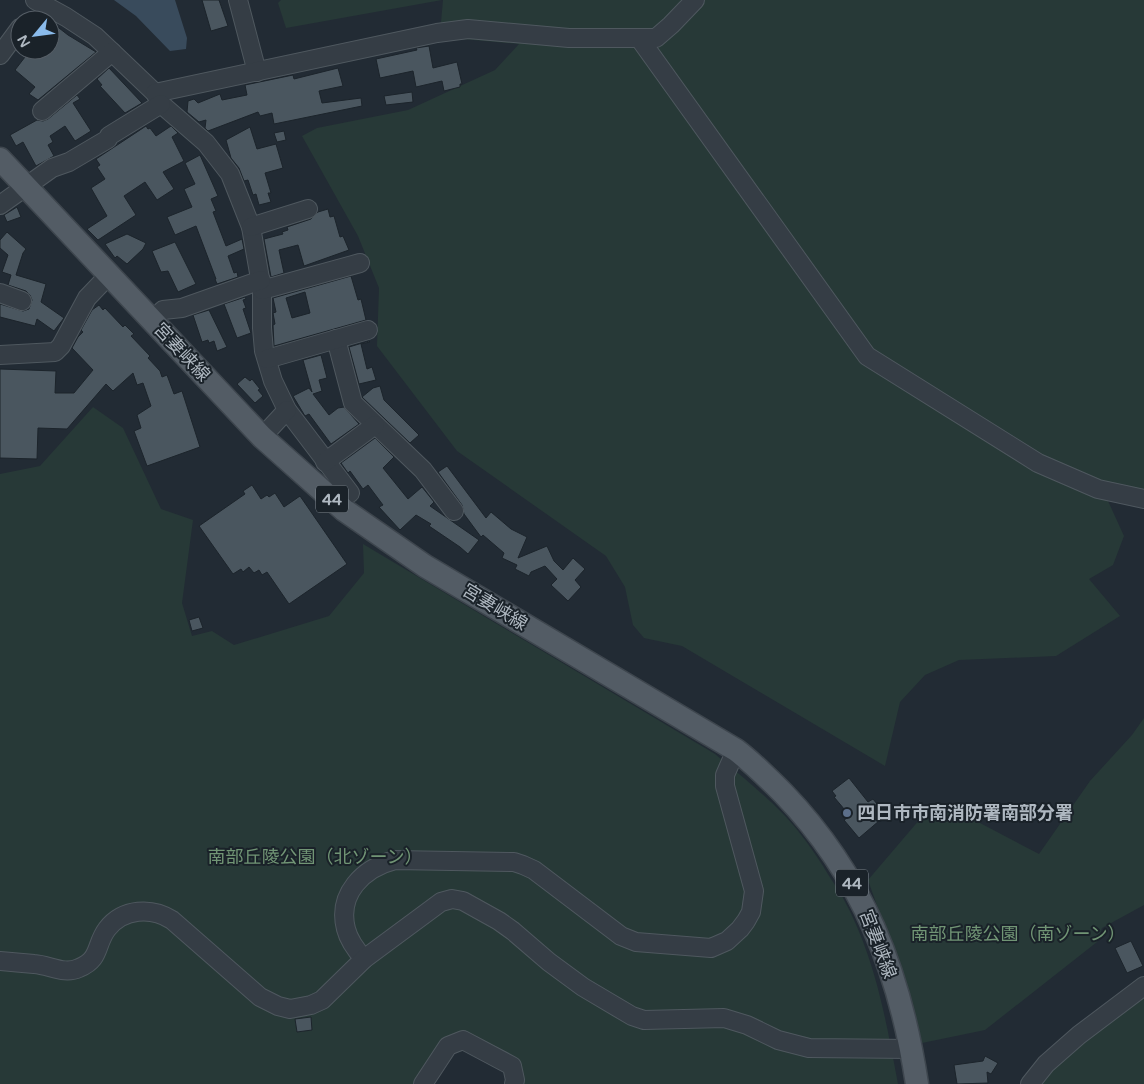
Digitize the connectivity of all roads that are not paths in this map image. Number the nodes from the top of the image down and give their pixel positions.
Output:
1 (238, 0) edge
2 (696, 0) edge
3 (37, 1) edge
4 (639, 38) junction
5 (10, 42) edge
6 (112, 52) junction
7 (0, 55) edge
8 (256, 72) junction
9 (158, 99) junction
10 (42, 111) dead end
11 (0, 159) edge
12 (25, 186) junction
13 (0, 205) edge
14 (308, 209) dead end
15 (251, 228) junction
16 (360, 263) dead end
17 (110, 275) junction
18 (261, 285) junction
19 (0, 293) edge
20 (22, 300) dead end
21 (153, 321) junction
22 (368, 330) dead end
23 (336, 339) junction
24 (0, 356) edge
25 (267, 359) junction
26 (288, 410) junction
27 (375, 425) junction
28 (262, 437) junction
29 (325, 462) junction
30 (350, 493) dead end
31 (1144, 499) edge
32 (454, 511) dead end
33 (736, 750) junction
34 (364, 959) junction
35 (0, 961) edge
36 (1144, 986) edge
37 (912, 1049) junction
38 (423, 1084) edge
39 (514, 1084) edge
40 (917, 1084) edge
41 (1030, 1084) edge

1 - 8 street
2 - 4 street
3 - 6 street
4 - 8 street
4 - 31 street
5 - 7 street
6 - 9 street
6 - 10 street
8 - 9 street
9 - 12 street
9 - 15 street
11 - 12 main road, 宮妻峡線 / 44
12 - 13 street
12 - 17 main road, 宮妻峡線 / 44
14 - 15 street
15 - 18 street
16 - 18 street
17 - 21 main road, 宮妻峡線 / 44
17 - 24 street
18 - 21 street
18 - 25 street
19 - 20 street
21 - 28 main road, 宮妻峡線 / 44
22 - 23 street
23 - 25 street
23 - 27 street
25 - 26 street
26 - 28 street
26 - 29 street
27 - 29 street
27 - 32 street
28 - 33 main road, 宮妻峡線 / 44
29 - 30 street
33 - 34 street
33 - 37 main road, 宮妻峡線 / 44
34 - 35 street
34 - 37 street
36 - 41 street
37 - 40 main road, 宮妻峡線 / 44
38 - 39 street

